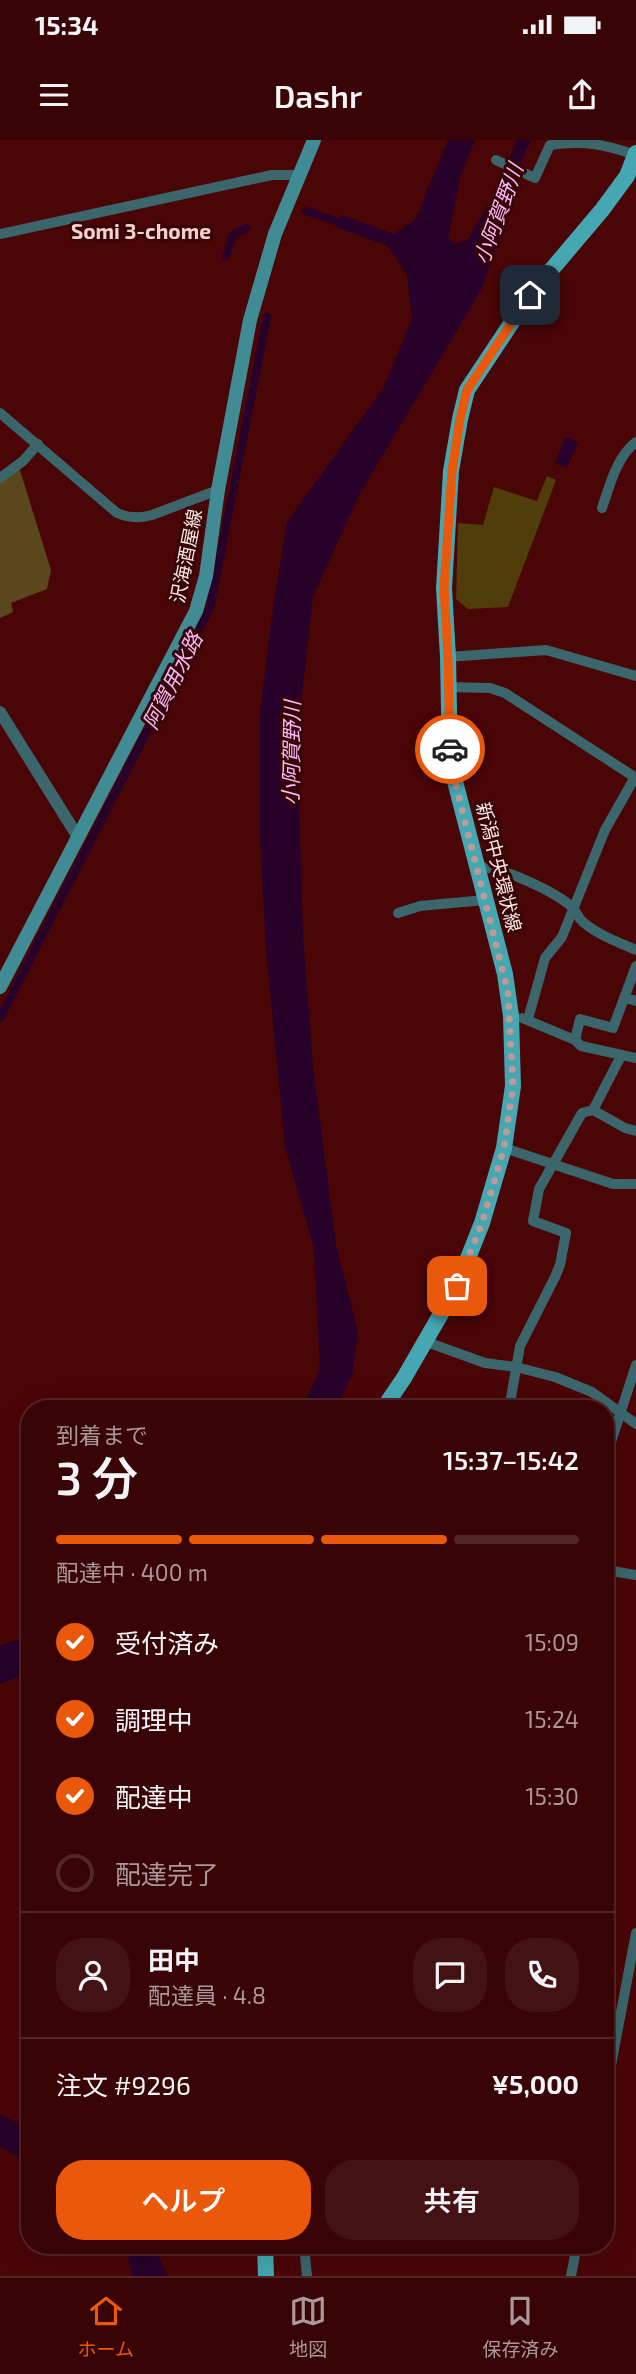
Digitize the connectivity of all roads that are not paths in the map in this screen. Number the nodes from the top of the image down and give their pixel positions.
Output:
1 (314, 140) edge
2 (636, 154) edge
3 (496, 160) dead end
4 (299, 175) junction
5 (0, 234) edge
6 (0, 413) edge
7 (636, 442) edge
8 (38, 444) junction
9 (0, 478) edge
10 (218, 490) junction
11 (602, 508) dead end
12 (448, 657) junction
13 (636, 676) edge
14 (448, 687) junction
15 (0, 712) edge
16 (635, 777) edge
17 (78, 837) junction
18 (478, 867) junction
19 (485, 900) junction
20 (573, 908) junction
21 (398, 914) dead end
22 (636, 950) edge
23 (636, 966) edge
24 (0, 988) edge
25 (624, 998) junction
26 (636, 1001) edge
27 (519, 1017) junction
28 (575, 1040) junction
29 (621, 1056) junction
30 (636, 1058) edge
31 (593, 1110) junction
32 (636, 1131) edge
33 (504, 1148) junction
34 (554, 1166) junction
35 (636, 1185) edge
36 (424, 1341) junction
37 (636, 1365) edge
38 (516, 1367) junction
39 (389, 1400) edge
40 (510, 1400) edge
41 (603, 1400) edge
42 (614, 1408) edge
43 (620, 1412) junction
44 (636, 1424) edge
45 (614, 1432) edge
46 (614, 1571) edge
47 (636, 1575) edge
48 (636, 1933) edge
49 (614, 2050) edge
50 (265, 2254) edge
51 (305, 2254) edge
52 (575, 2254) edge
53 (266, 2276) edge
54 (307, 2276) edge
55 (571, 2276) edge

1 - 4 main road, 沢海酒屋線
2 - 3 street
2 - 12 main road, 新潟中央環状線
4 - 5 street
4 - 10 main road, 沢海酒屋線
6 - 8 street
7 - 11 street
8 - 9 street
8 - 10 street
10 - 17 main road, 沢海酒屋線
12 - 13 street
12 - 14 main road, 新潟中央環状線
14 - 16 street
14 - 18 main road, 新潟中央環状線
15 - 17 street
16 - 20 street
17 - 24 main road, 沢海酒屋線
18 - 19 main road, 新潟中央環状線
18 - 20 street
19 - 21 street
19 - 27 main road, 新潟中央環状線
20 - 22 street
20 - 27 street
23 - 25 street
25 - 26 street
25 - 28 street
27 - 28 street
27 - 33 main road, 新潟中央環状線
28 - 29 street
29 - 30 street
29 - 31 street
31 - 32 street
31 - 34 street
33 - 34 street
33 - 36 main road, 新潟中央環状線
34 - 35 street
34 - 38 street
36 - 38 street
36 - 39 main road, 新潟中央環状線
37 - 43 street
38 - 40 street
38 - 41 street
42 - 43 street
43 - 44 street
43 - 45 street
46 - 47 street
48 - 49 street
50 - 53 main road
51 - 54 street
52 - 55 street

